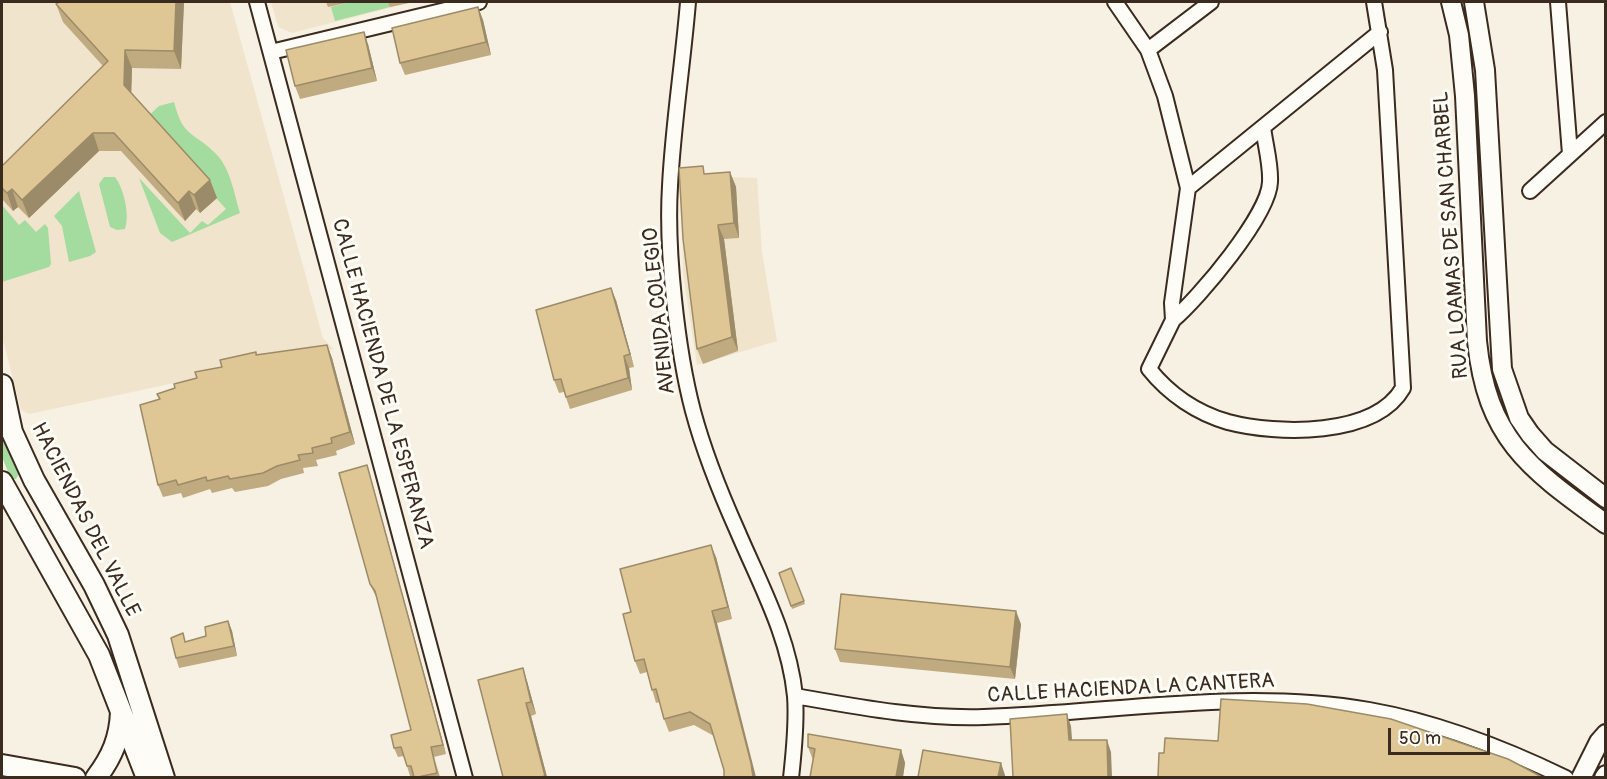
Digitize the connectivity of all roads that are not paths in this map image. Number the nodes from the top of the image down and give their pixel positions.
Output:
1 (257, 2) edge
2 (478, 2) edge
3 (688, 2) edge
4 (1211, 2) edge
5 (1374, 2) edge
6 (1452, 2) edge
7 (1474, 2) edge
8 (1558, 2) edge
9 (1121, 4) edge
10 (1380, 32) junction
11 (1148, 50) junction
12 (271, 52) junction
13 (1605, 122) edge
14 (1263, 127) junction
15 (1570, 154) junction
16 (1188, 188) junction
17 (1530, 191) dead end
18 (1173, 320) junction
19 (2, 385) edge
20 (2, 482) edge
21 (1605, 498) edge
22 (1605, 524) edge
23 (795, 696) junction
24 (121, 707) junction
25 (139, 728) junction
26 (1605, 734) edge
27 (2, 765) edge
28 (75, 777) edge
29 (96, 777) edge
30 (147, 777) edge
31 (164, 777) edge
32 (465, 777) edge
33 (791, 777) edge
34 (1566, 777) edge
35 (1581, 777) edge

1 - 12 street, CALLE HACIENDA DE LA ESPERANZA
2 - 12 street
3 - 23 street, AVENIDA COLEGIO
4 - 11 street
5 - 10 street
6 - 22 street, RUA LOAMAS DE SAN CHARBEL
7 - 21 street, RUA LOAMAS DE SAN CHARBEL
8 - 15 street
9 - 11 street
10 - 14 street
10 - 18 street
11 - 16 street
12 - 32 street, CALLE HACIENDA DE LA ESPERANZA
13 - 15 street
14 - 16 street
14 - 18 street
15 - 17 street
16 - 18 street
19 - 25 main road, HACIENDAS DEL VALLE
20 - 24 main road, HACIENDAS DEL VALLE
23 - 33 street, AVENIDA COLEGIO
23 - 34 street, CALLE HACIENDA LA CANTERA
24 - 25 main road, HACIENDAS DEL VALLE
24 - 29 main road
25 - 30 main road, HACIENDAS DEL VALLE
25 - 31 main road, HACIENDAS DEL VALLE
26 - 35 street
27 - 28 main road

